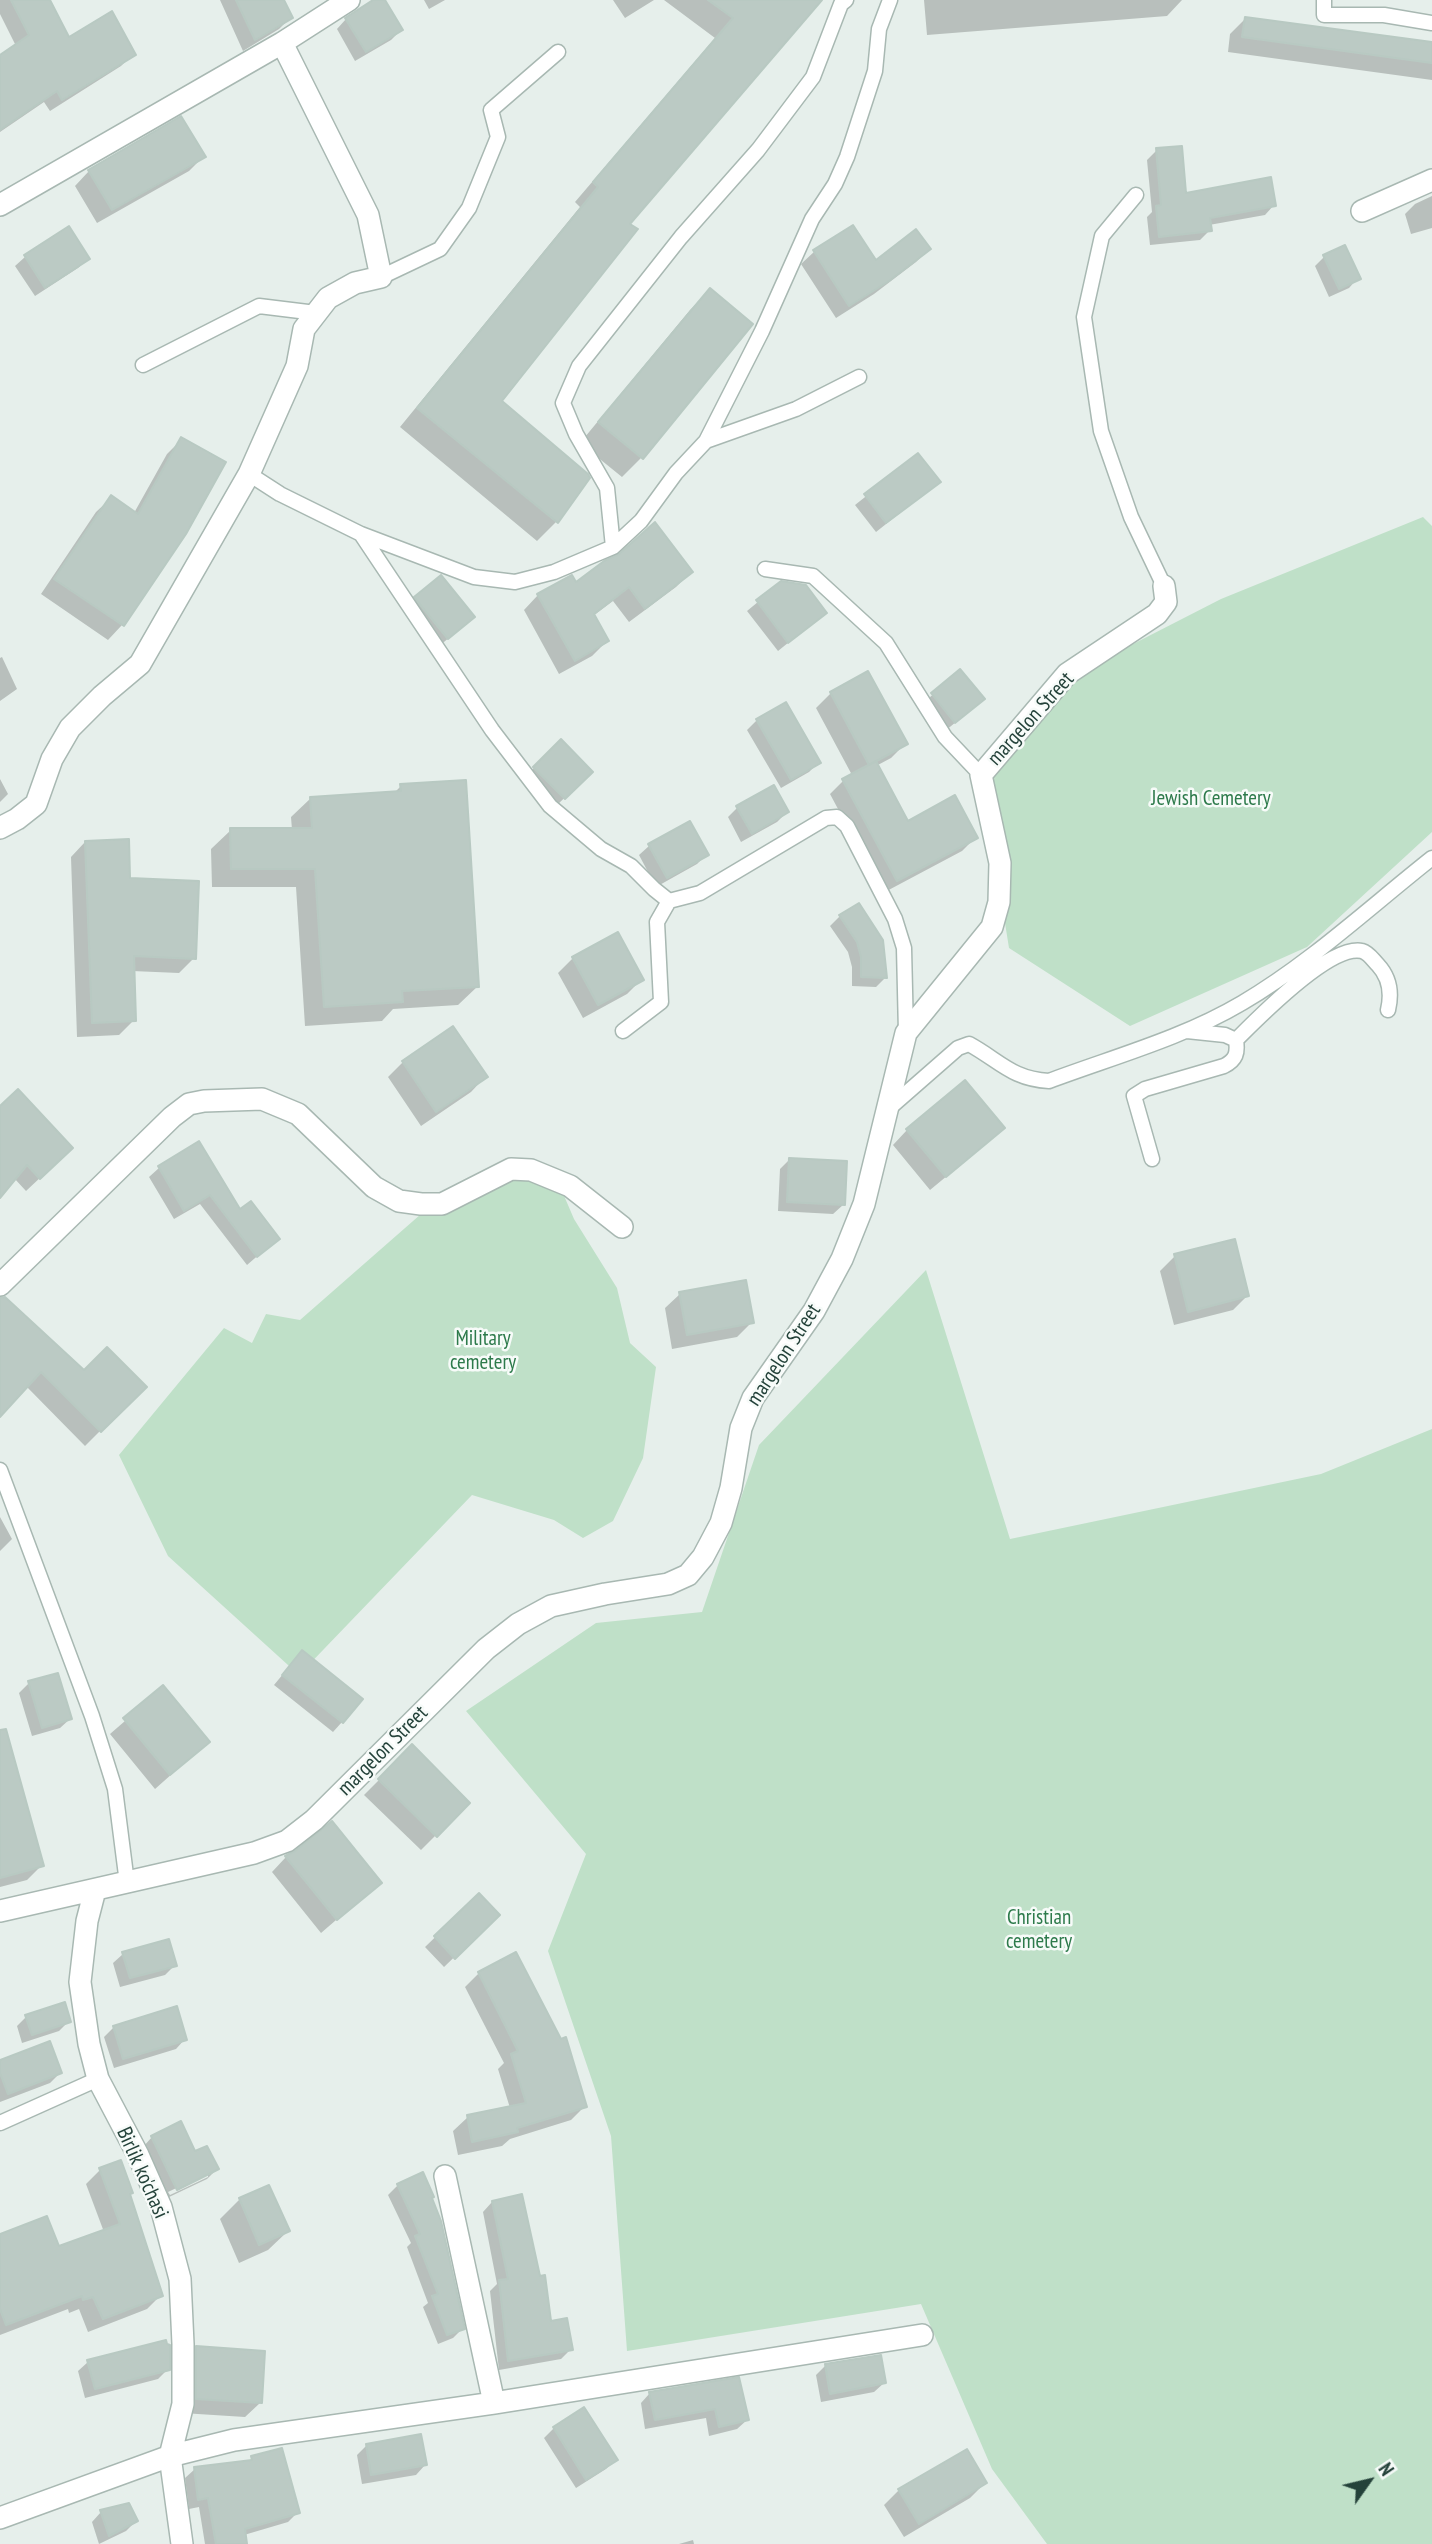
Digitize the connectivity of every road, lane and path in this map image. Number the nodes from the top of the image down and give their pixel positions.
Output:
1 (349, 0) edge
2 (846, 0) edge
3 (890, 0) edge
4 (1324, 0) edge
5 (1432, 23) edge
6 (282, 43) junction
7 (558, 52) dead end
8 (1432, 180) edge
9 (1136, 195) dead end
10 (0, 205) edge
11 (1362, 211) dead end
12 (382, 277) junction
13 (316, 313) junction
14 (143, 365) dead end
15 (859, 377) dead end
16 (706, 441) junction
17 (249, 474) junction
18 (361, 534) junction
19 (613, 547) junction
20 (765, 569) dead end
21 (1164, 586) joint
22 (981, 775) junction
23 (0, 828) edge
24 (1432, 858) edge
25 (669, 901) junction
26 (1388, 1010) dead end
27 (623, 1031) dead end
28 (1185, 1031) junction
29 (906, 1033) junction
30 (1236, 1040) junction
31 (885, 1112) junction
32 (1152, 1159) dead end
33 (622, 1227) dead end
34 (0, 1285) edge
35 (0, 1470) edge
36 (127, 1883) junction
37 (95, 1890) junction
38 (0, 1911) edge
39 (98, 2080) junction
40 (0, 2123) edge
41 (445, 2176) dead end
42 (922, 2335) dead end
43 (494, 2403) junction
44 (170, 2456) junction
45 (0, 2518) edge
46 (182, 2544) edge

1 - 6 street
2 - 19 lane
3 - 16 lane
4 - 5 lane
6 - 10 street
6 - 12 street
7 - 12 lane
8 - 11 street
9 - 21 lane
12 - 13 street
13 - 14 lane
13 - 17 street
15 - 16 lane
16 - 19 lane
17 - 18 lane
17 - 23 street
18 - 19 lane
18 - 25 lane
20 - 22 lane
21 - 22 street, margelon Street
22 - 29 street, margelon Street
24 - 28 lane
25 - 27 lane
25 - 29 lane
26 - 30 lane
28 - 30 lane
28 - 31 lane
29 - 31 street, margelon Street
30 - 32 lane
31 - 36 street, margelon Street
33 - 34 street
35 - 36 lane
36 - 37 street, margelon Street
37 - 38 street, margelon Street
37 - 39 street, Birlik ko'chasi
39 - 40 lane
39 - 44 street, Birlik ko'chasi
41 - 43 street
42 - 43 street
43 - 44 street
44 - 45 street
44 - 46 street, Birlik ko'chasi

